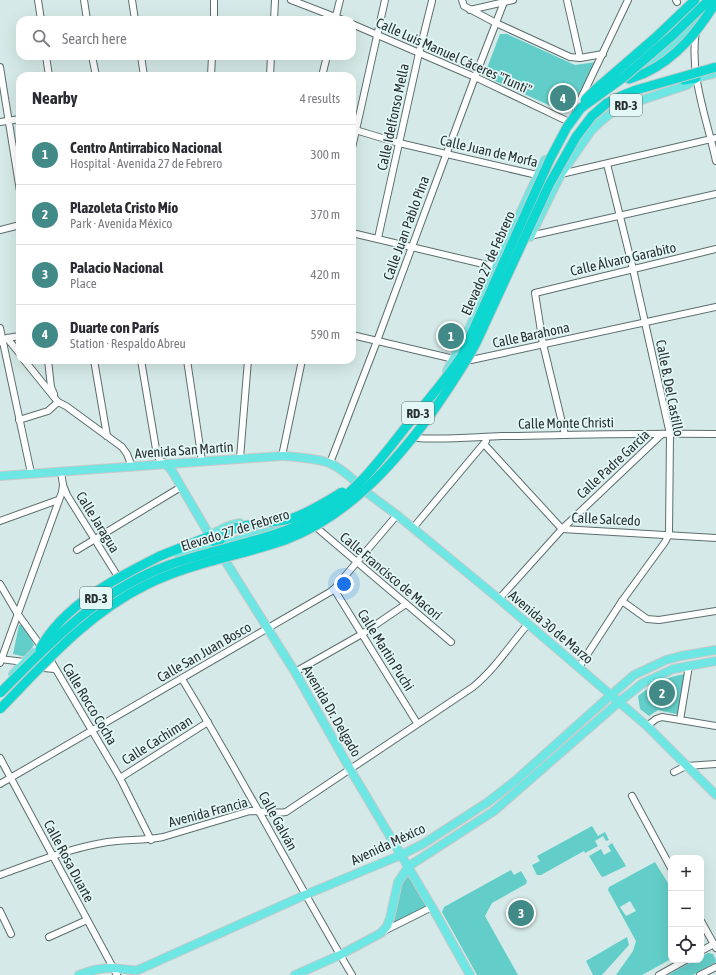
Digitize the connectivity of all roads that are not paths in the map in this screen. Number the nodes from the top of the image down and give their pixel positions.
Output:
1 (38, 0) edge
2 (84, 0) edge
3 (132, 0) edge
4 (214, 0) edge
5 (275, 0) edge
6 (291, 0) edge
7 (340, 0) edge
8 (385, 0) edge
9 (462, 0) edge
10 (513, 0) edge
11 (567, 0) edge
12 (628, 0) edge
13 (695, 0) edge
14 (702, 0) edge
15 (709, 0) edge
16 (432, 1) edge
17 (504, 2) junction
18 (716, 2) edge
19 (470, 10) junction
20 (40, 16) edge
21 (86, 16) edge
22 (134, 16) edge
23 (214, 16) edge
24 (274, 16) edge
25 (329, 16) edge
26 (337, 16) edge
27 (699, 19) junction
28 (496, 23) junction
29 (356, 26) edge
30 (377, 34) junction
31 (419, 53) junction
32 (603, 54) junction
33 (580, 58) junction
34 (47, 60) edge
35 (93, 60) edge
36 (142, 60) edge
37 (212, 60) edge
38 (271, 60) edge
39 (326, 60) edge
40 (0, 67) edge
41 (716, 67) edge
42 (48, 72) edge
43 (95, 72) edge
44 (143, 72) edge
45 (211, 72) edge
46 (270, 72) edge
47 (323, 72) edge
48 (716, 73) edge
49 (475, 77) junction
50 (696, 78) junction
51 (629, 79) junction
52 (578, 108) junction
53 (16, 119) edge
54 (9, 120) junction
55 (567, 120) junction
56 (0, 122) edge
57 (356, 122) edge
58 (356, 131) edge
59 (714, 138) edge
60 (399, 143) junction
61 (446, 154) junction
62 (716, 161) edge
63 (607, 164) junction
64 (16, 165) edge
65 (561, 174) junction
66 (537, 175) junction
67 (549, 185) junction
68 (716, 194) edge
69 (620, 216) junction
70 (16, 226) edge
71 (0, 230) edge
72 (356, 234) edge
73 (530, 236) junction
74 (378, 238) junction
75 (412, 247) junction
76 (716, 249) edge
77 (496, 267) junction
78 (633, 269) junction
79 (716, 307) edge
80 (644, 322) junction
81 (0, 328) edge
82 (356, 336) edge
83 (16, 337) edge
84 (3, 341) edge
85 (377, 341) junction
86 (543, 344) junction
87 (16, 351) edge
88 (454, 359) junction
89 (471, 360) junction
90 (27, 364) edge
91 (48, 364) edge
92 (95, 364) edge
93 (143, 364) edge
94 (188, 364) edge
95 (248, 364) edge
96 (301, 364) edge
97 (58, 402) junction
98 (19, 420) junction
99 (662, 434) junction
100 (670, 434) junction
101 (716, 434) edge
102 (565, 435) junction
103 (107, 436) junction
104 (490, 436) junction
105 (417, 438) junction
106 (484, 444) junction
107 (282, 456) junction
108 (240, 458) junction
109 (202, 461) junction
110 (330, 463) junction
111 (166, 464) junction
112 (132, 467) junction
113 (61, 472) junction
114 (31, 473) junction
115 (0, 476) edge
116 (63, 485) junction
117 (181, 486) junction
118 (360, 486) junction
119 (58, 500) junction
120 (312, 514) junction
121 (397, 515) junction
122 (0, 521) edge
123 (317, 528) junction
124 (413, 528) junction
125 (562, 529) junction
126 (669, 534) junction
127 (210, 536) junction
128 (716, 538) edge
129 (95, 539) junction
130 (216, 546) junction
131 (77, 550) dead end
132 (225, 561) junction
133 (357, 562) junction
134 (121, 583) junction
135 (0, 584) edge
136 (334, 589) junction
137 (499, 599) junction
138 (622, 601) junction
139 (406, 604) junction
140 (716, 611) edge
141 (17, 614) junction
142 (528, 624) junction
143 (268, 629) junction
144 (362, 634) junction
145 (451, 642) dead end
146 (41, 646) junction
147 (716, 650) edge
148 (35, 658) junction
149 (0, 660) edge
150 (716, 661) edge
151 (24, 662) junction
152 (53, 665) junction
153 (689, 666) junction
154 (579, 667) junction
155 (44, 668) junction
156 (295, 672) junction
157 (182, 679) junction
158 (0, 687) edge
159 (0, 693) edge
160 (610, 695) junction
161 (620, 702) junction
162 (0, 709) edge
163 (0, 713) edge
164 (680, 720) junction
165 (208, 722) junction
166 (418, 723) junction
167 (647, 726) junction
168 (716, 726) edge
169 (92, 731) junction
170 (0, 758) edge
171 (716, 764) edge
172 (686, 766) junction
173 (350, 768) junction
174 (674, 772) dead end
175 (10, 778) junction
176 (120, 778) junction
177 (0, 784) edge
178 (716, 795) edge
179 (632, 796) dead end
180 (259, 811) junction
181 (151, 840) junction
182 (401, 855) junction
183 (53, 856) junction
184 (668, 862) edge
185 (409, 866) junction
186 (0, 875) edge
187 (305, 894) junction
188 (432, 907) junction
189 (0, 911) edge
190 (87, 920) junction
191 (704, 926) edge
192 (381, 933) junction
193 (11, 934) dead end
194 (49, 937) dead end
195 (715, 945) edge
196 (704, 950) edge
197 (340, 956) junction
198 (681, 963) edge
199 (716, 967) edge
200 (114, 971) edge
201 (79, 975) edge
202 (295, 975) edge
203 (352, 975) edge
204 (470, 975) edge
205 (659, 975) edge
206 (700, 975) edge

1 - 20 street
2 - 21 street
3 - 22 street
4 - 23 street
5 - 24 street
6 - 25 street
7 - 26 street
8 - 30 street
9 - 19 street
10 - 17 street
11 - 33 street
12 - 32 street
13 - 52 highway, bridge
14 - 27 street
15 - 52 highway, Elevado 27 de Febrero / RD-3, bridge
16 - 31 street, Calle Idelfonso Mella
17 - 19 street
17 - 28 street, Calle Juan Pablo Pina
18 - 27 main road, RD-3
18 - 51 highway, bridge
19 - 28 street
27 - 50 street
27 - 51 main road, RD-3
28 - 33 street
28 - 49 street, Calle Juan Pablo Pina
29 - 30 street, Calle Luis Manuel Cáceres "Tunti"
30 - 31 street, Calle Luis Manuel Cáceres "Tunti"
30 - 57 street
31 - 49 street, Calle Luis Manuel Cáceres "Tunti"
31 - 60 street, Calle Idelfonso Mella
32 - 33 street
32 - 52 street
34 - 42 street
35 - 43 street
36 - 44 street
37 - 45 street
38 - 46 street
39 - 47 street
40 - 54 street
41 - 67 highway, Elevado 27 de Febrero / RD-3, bridge
48 - 50 main road, RD-3
49 - 55 street, Calle Luis Manuel Cáceres "Tunti"
49 - 61 street, Calle Juan Pablo Pina
50 - 59 street
50 - 65 main road, RD-3
50 - 67 highway, bridge
51 - 52 main road, RD-3
52 - 55 main road, RD-3
52 - 118 highway, Elevado 27 de Febrero / RD-3, bridge
53 - 54 street
54 - 56 street
54 - 64 street
55 - 66 main road, RD-3
58 - 60 street, Calle Juan de Morfa
59 - 62 street
59 - 63 street, Calle Juan de Morfa
60 - 61 street, Calle Juan de Morfa
60 - 74 street, Calle Idelfonso Mella
61 - 66 street, Calle Juan de Morfa
61 - 75 street, Calle Juan Pablo Pina
63 - 65 street, Calle Juan de Morfa
63 - 69 street, Calle B. Del Castillo
65 - 66 street, Calle Juan de Morfa
65 - 73 main road, RD-3
66 - 77 main road, RD-3
67 - 162 highway, Elevado 27 de Febrero / RD-3, bridge
68 - 69 street
69 - 73 street
69 - 78 street, Calle B. Del Castillo
70 - 71 street
72 - 74 street
73 - 89 main road, RD-3
74 - 75 street
75 - 77 street
75 - 85 street, Calle Juan Pablo Pina
76 - 78 street, Calle Álvaro Garabito
77 - 88 main road, RD-3
78 - 80 street, Calle B. Del Castillo
78 - 86 street, Calle Álvaro Garabito
79 - 80 street, Calle Barahona
80 - 86 street, Calle Barahona
80 - 100 street, Calle B. Del Castillo
81 - 84 street
82 - 85 street, Calle Barahona
83 - 84 street
84 - 87 street
84 - 98 street
85 - 88 street, Calle Barahona
85 - 110 street, Calle Juan Pablo Pina
86 - 89 street, Calle Barahona
86 - 102 street
88 - 89 street, Calle Barahona
88 - 118 main road, RD-3
89 - 105 main road, RD-3
90 - 97 street
91 - 97 street
92 - 103 street
93 - 111 street
94 - 109 street
95 - 108 street
96 - 107 street
97 - 98 street
97 - 103 street
98 - 114 street
99 - 100 street, Calle Monte Christi
99 - 102 street, Calle Monte Christi
99 - 125 street, Calle Padre Garcia
100 - 101 street, Calle Monte Christi
100 - 126 street, Calle B. Del Castillo
102 - 104 street, Calle Monte Christi
103 - 112 street
104 - 105 street, Calle Monte Christi
104 - 106 street
105 - 118 main road, RD-3
106 - 124 street
106 - 125 street, Calle Salcedo
107 - 108 main road, Avenida San Martín
107 - 110 main road, Avenida San Martín
108 - 109 main road, Avenida San Martín
109 - 111 main road, Avenida San Martín
110 - 118 main road, Avenida San Martín
111 - 112 main road, Avenida San Martín
111 - 117 main road, Avenida Dr. Delgado
112 - 113 main road, Avenida San Martín
113 - 114 main road, Avenida San Martín
113 - 116 street, Calle Jaragua
114 - 115 main road, Avenida San Martín
116 - 119 street
116 - 129 street, Calle Jaragua
117 - 127 main road, Avenida Dr. Delgado
117 - 129 street
118 - 120 main road, RD-3
118 - 121 main road, Avenida 30 de Marzo
118 - 123 main road, RD-3
118 - 130 highway, bridge
118 - 148 highway, Elevado 27 de Febrero / RD-3, bridge
119 - 122 street
119 - 141 street
120 - 127 main road
120 - 130 main road, RD-3
121 - 124 main road, Avenida 30 de Marzo
121 - 133 street, Calle San Juan Bosco
123 - 132 main road, RD-3
123 - 133 street, Calle Francisco de Macorí
124 - 137 main road, Avenida 30 de Marzo
125 - 126 street, Calle Salcedo
125 - 137 street, Calle Padre Garcia
126 - 128 street, Calle Salcedo
126 - 138 street
127 - 130 main road, Avenida Dr. Delgado
127 - 148 highway, bridge
129 - 131 street
129 - 134 street, Calle Jaragua
130 - 132 main road, Avenida Dr. Delgado
130 - 134 main road, RD-3
132 - 143 main road, Avenida Dr. Delgado
132 - 152 main road, RD-3
133 - 136 street, Calle San Juan Bosco
133 - 139 street, Calle Francisco de Macorí
134 - 146 main road, RD-3
135 - 141 street, Calle Rocco Cocha
136 - 143 street, Calle San Juan Bosco
136 - 144 street, Calle Martin Puchi
137 - 142 main road, Avenida 30 de Marzo
138 - 140 street
138 - 154 street
139 - 144 street
139 - 145 street, Calle Francisco de Macorí
141 - 146 street, Calle Rocco Cocha
141 - 149 street
142 - 154 main road, Avenida 30 de Marzo
142 - 166 street, Avenida Francia
143 - 156 main road, Avenida Dr. Delgado
143 - 157 street, Calle San Juan Bosco
144 - 156 street
144 - 166 street, Calle Martin Puchi
146 - 151 main road, RD-3
146 - 152 street, Calle Rocco Cocha
147 - 160 main road, Avenida México
148 - 159 highway, Elevado 27 de Febrero / RD-3, bridge
149 - 151 street
150 - 153 main road, Avenida México
151 - 155 street
151 - 158 main road, RD-3
152 - 155 main road, RD-3
152 - 169 street, Calle Rocco Cocha
153 - 161 main road, Avenida México
153 - 164 street
154 - 160 main road, Avenida 30 de Marzo
155 - 163 main road, RD-3
156 - 173 main road, Avenida Dr. Delgado
157 - 165 street, Calle Galván
157 - 169 street, Calle San Juan Bosco
160 - 161 main road, Avenida 30 de Marzo
160 - 182 main road, Avenida México
161 - 167 main road, Avenida 30 de Marzo
161 - 185 main road, Avenida México
164 - 167 street
164 - 168 street
165 - 176 street, Calle Cachiman
165 - 180 street, Calle Galván
166 - 173 street, Avenida Francia
167 - 172 main road, Avenida 30 de Marzo
169 - 175 street, Calle San Juan Bosco
169 - 176 street, Calle Rocco Cocha
170 - 175 street, Calle Rosa Duarte
171 - 172 street
172 - 174 street
172 - 178 main road, Avenida 30 de Marzo
173 - 180 street, Avenida Francia
173 - 182 main road, Avenida Dr. Delgado
175 - 177 street, Calle San Juan Bosco
175 - 183 street, Calle Rosa Duarte
176 - 181 street, Calle Rocco Cocha
179 - 184 street
180 - 181 street, Avenida Francia
180 - 187 street, Calle Galván
181 - 183 street, Avenida Francia
182 - 185 main road, Avenida Dr. Delgado
182 - 187 main road, Avenida México
183 - 186 street, Avenida Francia
183 - 190 street, Calle Rosa Duarte
185 - 188 main road, Avenida Dr. Delgado
185 - 192 main road, Avenida México
187 - 197 street, Calle Galván
187 - 200 main road, Avenida México
188 - 192 street
188 - 204 main road, Avenida Dr. Delgado
189 - 193 street
190 - 194 street
190 - 200 street, Calle Rosa Duarte
191 - 195 street
192 - 197 main road
195 - 196 street
197 - 202 main road
197 - 203 street, Calle Galván
198 - 205 street
199 - 206 street
200 - 201 main road, Avenida México

